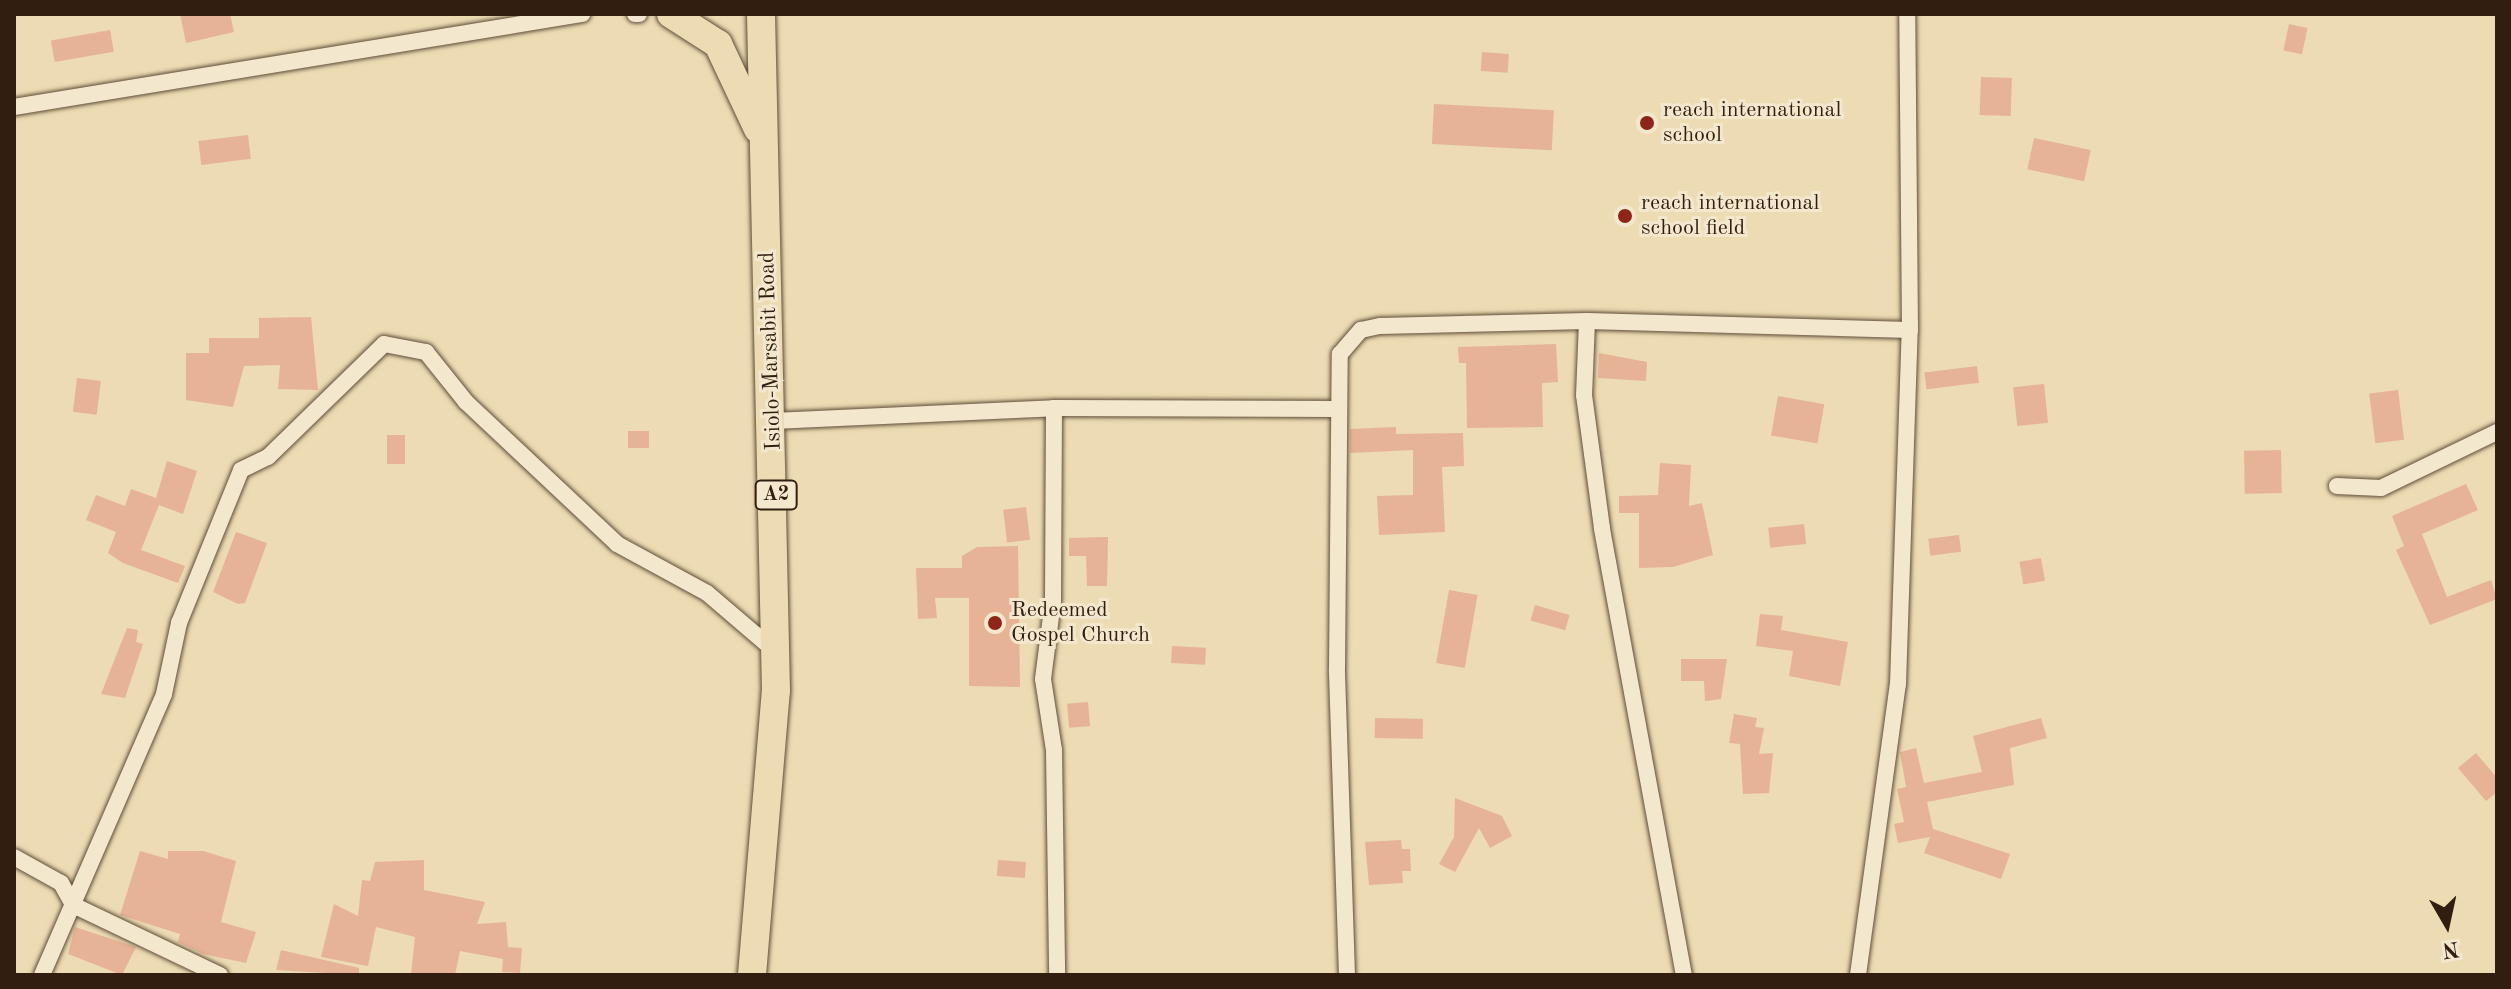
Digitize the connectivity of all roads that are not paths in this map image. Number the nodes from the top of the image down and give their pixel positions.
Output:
1 (582, 14) edge
2 (671, 14) edge
3 (761, 14) edge
4 (1907, 14) edge
5 (14, 107) edge
6 (764, 145) junction
7 (1587, 321) junction
8 (1910, 330) junction
9 (1054, 408) junction
10 (1337, 409) junction
11 (773, 421) junction
12 (2497, 432) edge
13 (2337, 486) dead end
14 (776, 652) junction
15 (14, 857) edge
16 (73, 905) junction
17 (42, 975) edge
18 (220, 975) edge
19 (752, 975) edge
20 (1057, 975) edge
21 (1347, 975) edge
22 (1684, 975) edge
23 (1858, 975) edge

1 - 5 street
2 - 6 highway
3 - 6 highway, Isiolo-Marsabit Road / A2
4 - 8 street
6 - 11 highway, Isiolo-Marsabit Road / A2
7 - 8 street
7 - 10 street
7 - 22 street
8 - 23 street
9 - 10 street
9 - 11 street
9 - 20 street
10 - 21 street
11 - 14 highway, Isiolo-Marsabit Road / A2
12 - 13 street
14 - 16 street
14 - 19 highway, Isiolo-Marsabit Road / A2
15 - 16 street
16 - 17 street
16 - 18 street

